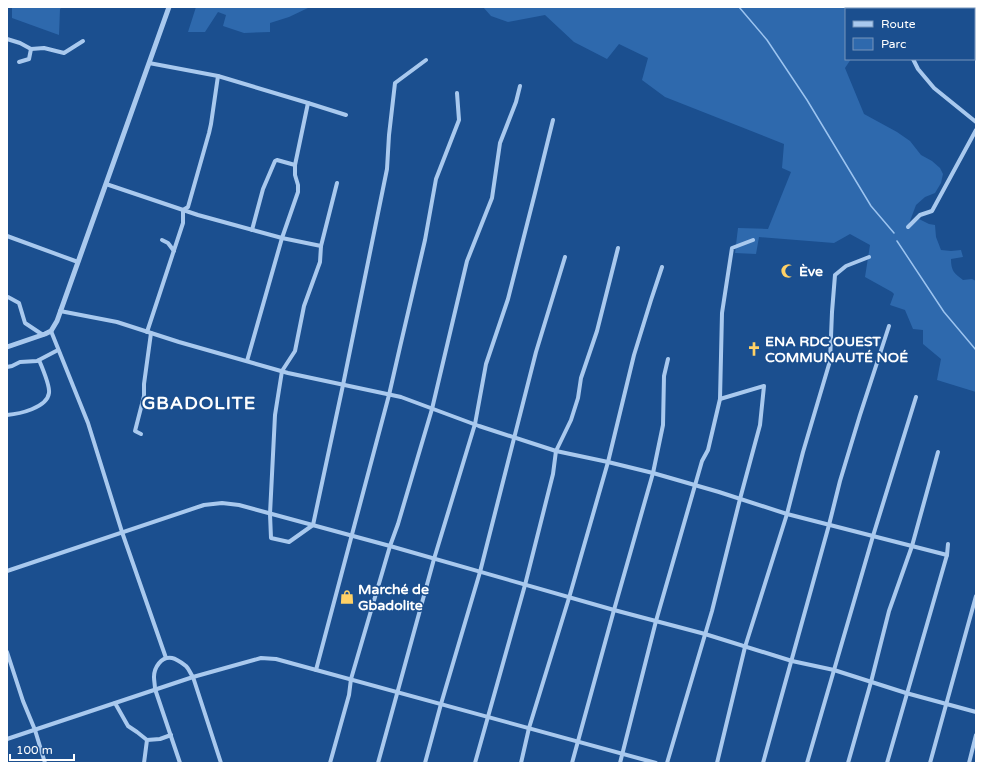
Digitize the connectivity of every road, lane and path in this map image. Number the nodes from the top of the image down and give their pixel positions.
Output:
1 (169, 7) edge
2 (7, 39) edge
3 (83, 41) dead end
4 (31, 49) junction
5 (426, 60) dead end
6 (914, 60) edge
7 (19, 62) dead end
8 (149, 63) junction
9 (218, 76) junction
10 (520, 86) dead end
11 (457, 93) dead end
12 (308, 103) junction
13 (346, 116) dead end
14 (553, 120) dead end
15 (976, 122) edge
16 (976, 130) edge
17 (295, 165) junction
18 (337, 183) dead end
19 (106, 184) junction
20 (184, 210) junction
21 (908, 227) dead end
22 (252, 230) junction
23 (7, 236) edge
24 (282, 238) junction
25 (162, 240) dead end
26 (754, 240) dead end
27 (321, 246) junction
28 (618, 248) dead end
29 (174, 251) junction
30 (869, 256) dead end
31 (565, 257) dead end
32 (78, 262) junction
33 (662, 267) dead end
34 (8, 296) edge
35 (60, 310) junction
36 (889, 326) dead end
37 (51, 331) junction
38 (149, 332) junction
39 (42, 335) junction
40 (7, 347) edge
41 (58, 350) junction
42 (668, 359) dead end
43 (39, 360) junction
44 (247, 361) junction
45 (7, 367) edge
46 (282, 371) junction
47 (343, 385) junction
48 (389, 394) junction
49 (916, 397) dead end
50 (720, 398) junction
51 (432, 408) junction
52 (7, 415) edge
53 (475, 424) junction
54 (141, 434) dead end
55 (515, 437) junction
56 (556, 451) junction
57 (938, 452) dead end
58 (608, 462) junction
59 (653, 473) junction
60 (694, 485) junction
61 (740, 499) junction
62 (270, 514) junction
63 (787, 514) junction
64 (313, 525) junction
65 (829, 525) junction
66 (122, 532) junction
67 (352, 536) junction
68 (873, 536) junction
69 (948, 544) dead end
70 (390, 546) junction
71 (912, 546) junction
72 (946, 555) junction
73 (434, 559) junction
74 (7, 571) edge
75 (480, 572) junction
76 (525, 585) junction
77 (976, 596) edge
78 (569, 598) junction
79 (614, 610) junction
80 (656, 621) junction
81 (705, 634) junction
82 (745, 647) junction
83 (7, 652) edge
84 (166, 658) junction
85 (792, 660) junction
86 (316, 670) junction
87 (834, 670) junction
88 (193, 677) junction
89 (351, 679) junction
90 (871, 682) junction
91 (155, 689) junction
92 (398, 692) junction
93 (906, 693) junction
94 (115, 703) junction
95 (441, 704) junction
96 (946, 704) junction
97 (976, 712) edge
98 (488, 717) junction
99 (529, 728) junction
100 (34, 730) junction
101 (171, 735) junction
102 (976, 735) edge
103 (7, 739) edge
104 (148, 740) junction
105 (578, 742) junction
106 (623, 754) junction
107 (45, 763) edge
108 (144, 763) edge
109 (180, 763) edge
110 (221, 763) edge
111 (330, 763) edge
112 (378, 763) edge
113 (425, 763) edge
114 (474, 763) edge
115 (521, 763) edge
116 (572, 763) edge
117 (620, 763) edge
118 (656, 763) edge
119 (667, 763) edge
120 (717, 763) edge
121 (764, 763) edge
122 (807, 763) edge
123 (848, 763) edge
124 (887, 763) edge
125 (930, 763) edge
126 (969, 763) edge

1 - 8 street
2 - 4 street
3 - 4 street
4 - 7 street
5 - 47 street
6 - 15 street
8 - 9 street
8 - 19 street
9 - 12 street
9 - 20 street
10 - 51 street
11 - 48 street
12 - 13 street
12 - 17 street
14 - 53 street
16 - 21 street
17 - 22 street
17 - 24 street
18 - 27 street
19 - 20 street
19 - 32 street
20 - 22 street
20 - 29 street
22 - 24 street
23 - 32 street
24 - 27 street
24 - 44 street
25 - 29 street
26 - 50 street
27 - 46 street
28 - 56 street
29 - 38 street
30 - 63 street
31 - 55 street
32 - 35 street
33 - 58 street
34 - 39 street
35 - 37 street
35 - 38 street
36 - 65 street
37 - 39 street
37 - 41 street
38 - 44 street
38 - 54 street
39 - 40 street
41 - 43 street
41 - 66 street
42 - 59 street
43 - 45 street
43 - 52 street
44 - 46 street
46 - 47 street
46 - 62 street
47 - 48 street
47 - 64 street
48 - 51 street
48 - 67 street
49 - 68 street
50 - 60 street
50 - 61 street
51 - 53 street
51 - 70 street
53 - 55 street
53 - 73 street
55 - 56 street
55 - 75 street
56 - 58 street
56 - 76 street
57 - 71 street
58 - 59 street
58 - 78 street
59 - 60 street
59 - 79 street
60 - 61 street
60 - 80 street
61 - 63 street
61 - 81 street
62 - 64 street
62 - 64 street
62 - 66 street
63 - 65 street
63 - 82 street
64 - 67 street
65 - 68 street
65 - 85 street
66 - 74 street
66 - 84 street
67 - 70 street
67 - 86 street
68 - 71 street
68 - 87 street
69 - 72 street
70 - 73 street
70 - 89 street
71 - 72 street
71 - 90 street
72 - 93 street
73 - 75 street
73 - 92 street
75 - 76 street
75 - 95 street
76 - 78 street
76 - 98 street
77 - 96 street
78 - 79 street
78 - 99 street
79 - 80 street
79 - 105 street
80 - 81 street
80 - 106 street
81 - 82 street
81 - 119 street
82 - 85 street
82 - 120 street
83 - 100 street
84 - 88 street
84 - 91 street
85 - 87 street
85 - 121 street
86 - 88 street
86 - 89 street
87 - 90 street
87 - 122 street
88 - 91 street
88 - 110 street
89 - 92 street
89 - 111 street
90 - 93 street
90 - 123 street
91 - 94 street
91 - 101 street
92 - 95 street
92 - 112 street
93 - 96 street
93 - 124 street
94 - 100 street
94 - 104 street
95 - 98 street
95 - 113 street
96 - 97 street
96 - 125 street
98 - 99 street
98 - 114 street
99 - 105 street
99 - 115 street
100 - 103 street
100 - 107 street
101 - 104 street
101 - 109 street
102 - 126 street
104 - 108 street
105 - 106 street
105 - 116 street
106 - 117 street
106 - 118 street

